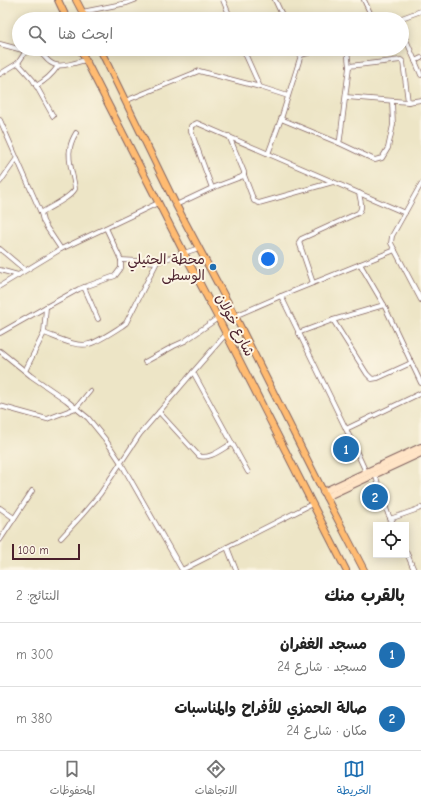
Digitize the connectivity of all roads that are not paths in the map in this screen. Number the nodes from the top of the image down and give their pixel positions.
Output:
1 (58, 0) edge
2 (76, 0) edge
3 (135, 0) edge
4 (223, 0) edge
5 (275, 0) edge
6 (364, 0) edge
7 (421, 11) edge
8 (64, 12) edge
9 (82, 12) joint
10 (228, 12) edge
11 (281, 12) edge
12 (370, 12) edge
13 (409, 15) edge
14 (0, 44) edge
15 (12, 47) edge
16 (409, 47) edge
17 (23, 56) edge
18 (43, 56) edge
19 (83, 56) edge
20 (103, 56) edge
21 (246, 56) edge
22 (301, 56) edge
23 (348, 56) edge
24 (421, 58) edge
25 (85, 60) junction
26 (415, 62) junction
27 (18, 63) junction
28 (58, 66) junction
29 (349, 66) junction
30 (0, 74) edge
31 (421, 75) edge
32 (36, 86) junction
33 (260, 87) junction
34 (288, 96) junction
35 (346, 97) junction
36 (421, 100) edge
37 (125, 101) junction
38 (392, 101) junction
39 (408, 102) junction
40 (53, 116) dead end
41 (281, 119) junction
42 (0, 120) edge
43 (76, 133) dead end
44 (229, 136) junction
45 (339, 143) junction
46 (268, 154) junction
47 (17, 158) junction
48 (244, 175) junction
49 (0, 182) edge
50 (333, 182) junction
51 (420, 187) edge
52 (212, 188) junction
53 (359, 194) junction
54 (158, 203) junction
55 (176, 205) junction
56 (41, 213) junction
57 (405, 213) junction
58 (106, 228) junction
59 (199, 248) junction
60 (0, 249) edge
61 (61, 249) junction
62 (395, 250) junction
63 (184, 253) junction
64 (121, 260) junction
65 (157, 262) junction
66 (360, 264) junction
67 (0, 270) edge
68 (25, 270) junction
69 (18, 275) junction
70 (314, 283) junction
71 (0, 286) edge
72 (84, 287) junction
73 (281, 296) junction
74 (421, 300) edge
75 (384, 305) junction
76 (46, 307) junction
77 (235, 316) junction
78 (218, 318) junction
79 (98, 319) dead end
80 (333, 320) junction
81 (0, 333) edge
82 (44, 333) junction
83 (298, 333) junction
84 (226, 334) junction
85 (0, 351) edge
86 (145, 362) dead end
87 (411, 363) junction
88 (25, 371) junction
89 (192, 372) junction
90 (421, 382) edge
91 (90, 391) dead end
92 (421, 393) edge
93 (0, 406) edge
94 (76, 408) junction
95 (159, 412) junction
96 (346, 429) junction
97 (231, 444) junction
98 (421, 447) edge
99 (421, 453) edge
100 (121, 463) junction
101 (248, 472) dead end
102 (366, 472) junction
103 (375, 474) junction
104 (32, 491) dead end
105 (324, 494) junction
106 (312, 504) junction
107 (0, 508) edge
108 (421, 508) edge
109 (14, 518) junction
110 (390, 519) junction
111 (392, 522) edge
112 (61, 538) dead end
113 (0, 540) edge
114 (227, 547) junction
115 (409, 558) edge
116 (182, 570) edge
117 (236, 570) edge
118 (346, 570) edge
119 (364, 570) edge
120 (414, 570) edge

1 - 8 main road
2 - 9 main road
3 - 9 street
4 - 10 street
5 - 11 street
6 - 12 street
7 - 13 street
14 - 15 street
16 - 26 street
17 - 27 street
18 - 28 street
19 - 25 main road, شارع خولان
20 - 37 main road, شارع خولان
21 - 33 street
22 - 34 street
23 - 29 street
24 - 26 street
25 - 28 street
25 - 54 main road, شارع خولان
26 - 31 street
27 - 30 street
27 - 32 street
28 - 32 street
29 - 35 street
29 - 39 street
32 - 40 street
33 - 34 street
33 - 37 street
34 - 41 street
35 - 38 street
35 - 45 street
36 - 39 street
37 - 55 main road, شارع خولان
38 - 39 street
38 - 45 street
41 - 45 street
41 - 46 street
42 - 47 street
43 - 56 street
44 - 46 street
44 - 48 street
44 - 52 street
46 - 50 street
47 - 49 street
47 - 56 street
48 - 50 street
48 - 52 street
50 - 53 street
51 - 57 street
52 - 55 street
53 - 57 street
53 - 70 street
54 - 58 street
54 - 63 main road, شارع خولان
55 - 59 main road, شارع خولان
56 - 61 street
57 - 62 street
58 - 61 street
58 - 64 street
59 - 63 street
59 - 77 main road, شارع خولان
60 - 68 street
61 - 68 street
62 - 66 street
62 - 74 street
63 - 65 street
63 - 78 main road, شارع خولان
64 - 65 street
64 - 72 street
65 - 82 street
66 - 70 street
66 - 75 street
67 - 69 street
68 - 69 street
69 - 71 street
70 - 73 street
72 - 76 street
72 - 79 street
73 - 77 street
73 - 83 street
75 - 80 street
75 - 87 street
76 - 81 street
76 - 82 street
77 - 105 main road, شارع خولان
78 - 84 main road, شارع خولان
78 - 86 street
80 - 83 street
80 - 87 street
82 - 88 street
83 - 96 street
84 - 89 street
84 - 106 main road, شارع خولان
85 - 88 street
87 - 90 street
88 - 94 street
89 - 95 street
89 - 97 street
91 - 94 street
92 - 96 street
93 - 94 street
94 - 100 street
95 - 97 street
95 - 100 street
96 - 102 street
97 - 101 street
98 - 102 street
99 - 103 street
100 - 112 street
100 - 116 street
102 - 105 street
103 - 105 street
103 - 110 street
104 - 109 street
105 - 119 main road, شارع خولان
106 - 114 street
106 - 118 main road, شارع خولان
107 - 109 street
108 - 110 street
109 - 113 street
110 - 111 street
114 - 116 street
114 - 117 street
115 - 120 street

